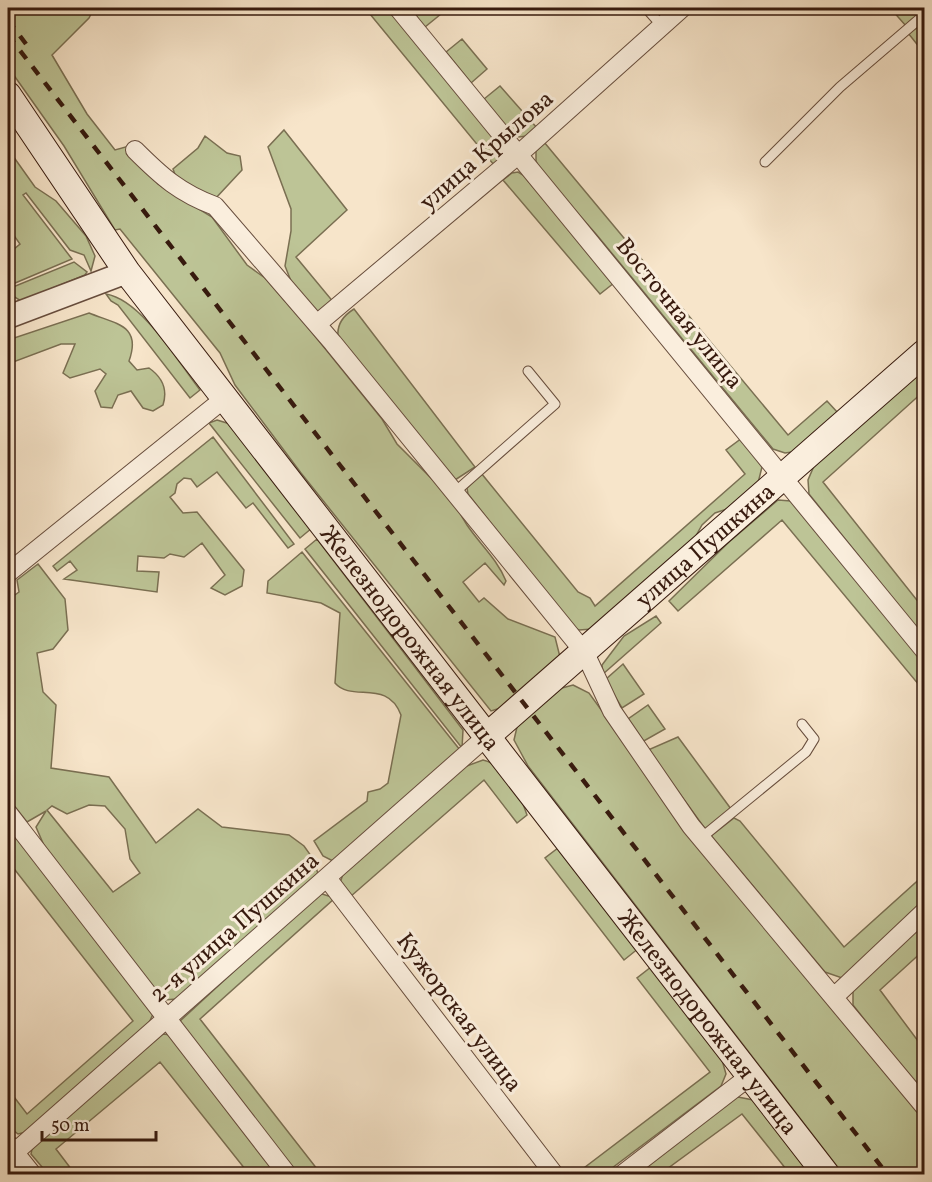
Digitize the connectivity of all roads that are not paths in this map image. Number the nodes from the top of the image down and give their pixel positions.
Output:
1 (398, 8) edge
2 (646, 8) edge
3 (682, 8) edge
4 (924, 15) edge
5 (662, 26) junction
6 (8, 95) edge
7 (135, 150) dead end
8 (519, 154) junction
9 (765, 162) dead end
10 (127, 272) junction
11 (8, 317) edge
12 (317, 324) junction
13 (924, 353) edge
14 (528, 371) dead end
15 (225, 398) junction
16 (784, 478) junction
17 (455, 492) junction
18 (8, 573) edge
19 (924, 650) edge
20 (585, 653) junction
21 (802, 724) dead end
22 (486, 737) junction
23 (8, 813) edge
24 (701, 838) junction
25 (327, 878) junction
26 (924, 912) edge
27 (834, 997) junction
28 (167, 1018) junction
29 (750, 1076) junction
30 (924, 1106) edge
31 (11, 1149) edge
32 (32, 1174) edge
33 (287, 1174) edge
34 (554, 1174) edge
35 (623, 1174) edge
36 (826, 1174) edge

1 - 8 street, Восточная улица
2 - 5 lane
3 - 5 street, улица Крылова
4 - 9 lane
5 - 8 street, улица Крылова
6 - 10 main road, Железнодорожная улица
7 - 12 street
8 - 12 street, улица Крылова
8 - 16 street, Восточная улица
10 - 11 street
10 - 15 main road, Железнодорожная улица
12 - 17 street
13 - 16 main road, улица Пушкина
14 - 17 lane
15 - 18 street
15 - 22 main road, Железнодорожная улица
16 - 19 street, Восточная улица
16 - 20 main road, улица Пушкина
17 - 20 street
20 - 22 main road, улица Пушкина
20 - 24 street
21 - 24 lane
22 - 25 street, 2-я улица Пушкина
22 - 29 main road, Железнодорожная улица
23 - 28 street
24 - 27 street
25 - 28 street, 2-я улица Пушкина
25 - 34 street, Кужорская улица
26 - 27 street
27 - 30 street
28 - 31 street, 2-я улица Пушкина
28 - 33 street
29 - 35 street
29 - 36 main road, Железнодорожная улица
31 - 32 street

